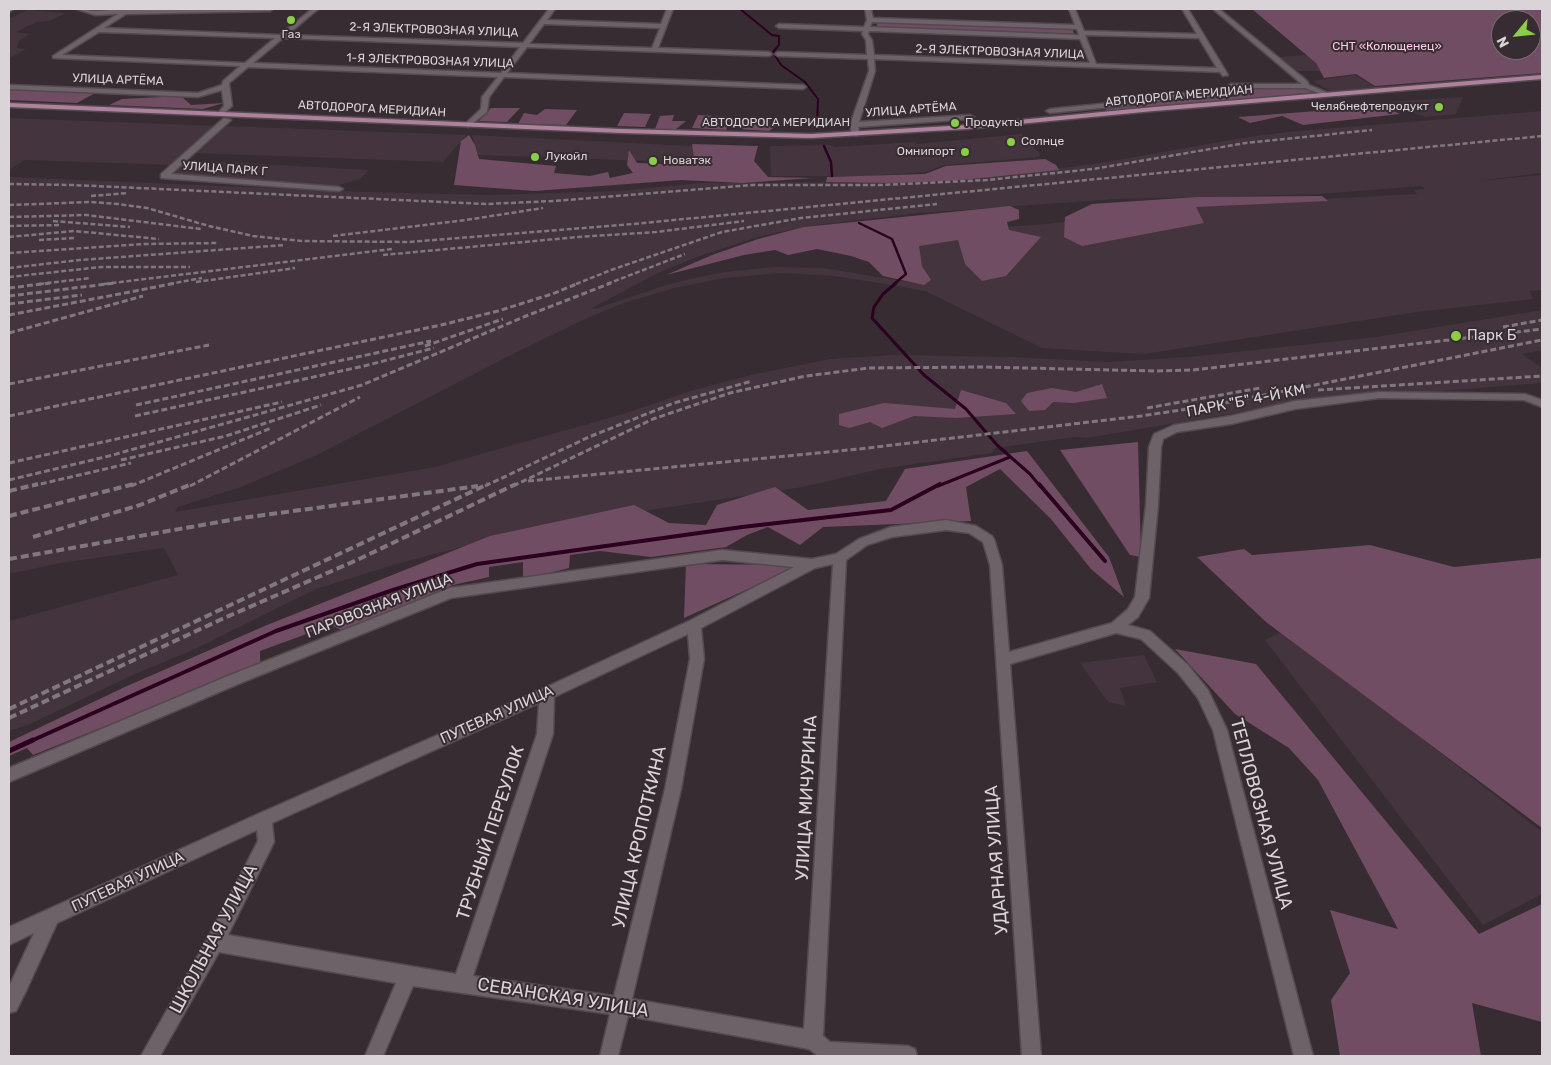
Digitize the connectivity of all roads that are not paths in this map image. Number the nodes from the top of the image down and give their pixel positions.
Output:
1 (80, 9) edge
2 (270, 9) edge
3 (316, 9) edge
4 (552, 9) edge
5 (670, 9) edge
6 (868, 9) edge
7 (1072, 9) edge
8 (1184, 9) edge
9 (1216, 9) edge
10 (128, 10) edge
11 (870, 20) junction
12 (544, 22) junction
13 (664, 26) junction
14 (779, 26) dead end
15 (869, 29) junction
16 (98, 30) junction
17 (1080, 32) junction
18 (1201, 36) junction
19 (282, 37) junction
20 (525, 45) junction
21 (654, 50) junction
22 (769, 54) dead end
23 (778, 54) dead end
24 (870, 58) junction
25 (247, 65) junction
26 (1094, 66) junction
27 (1221, 70) junction
28 (501, 75) junction
29 (1542, 77) edge
30 (1542, 83) edge
31 (226, 86) junction
32 (1231, 86) junction
33 (1306, 86) junction
34 (9, 87) edge
35 (803, 87) dead end
36 (1328, 95) junction
37 (1335, 100) junction
38 (9, 105) edge
39 (1050, 111) dead end
40 (9, 112) edge
41 (225, 117) junction
42 (970, 117) dead end
43 (468, 125) junction
44 (854, 125) junction
45 (858, 138) junction
46 (339, 189) dead end
47 (1542, 404) edge
48 (988, 538) joint
49 (840, 558) junction
50 (812, 564) junction
51 (694, 625) junction
52 (1116, 627) junction
53 (1003, 660) junction
54 (547, 694) junction
55 (9, 775) edge
56 (264, 819) junction
57 (50, 918) junction
58 (9, 936) edge
59 (215, 942) junction
60 (408, 976) junction
61 (462, 983) junction
62 (9, 1004) edge
63 (622, 1006) junction
64 (813, 1040) junction
65 (150, 1056) edge
66 (374, 1056) edge
67 (609, 1056) edge
68 (908, 1056) edge
69 (1031, 1056) edge
70 (1304, 1056) edge

1 - 10 street
2 - 10 street
3 - 19 street
4 - 12 street
5 - 13 street
6 - 11 street
7 - 17 street
8 - 18 street
9 - 33 street
10 - 16 street
11 - 15 street
11 - 17 street
12 - 13 street
12 - 20 street
13 - 21 street
14 - 15 street
15 - 17 street
15 - 24 street
16 - 19 street, 2-Я ЭЛЕКТРОВОЗНАЯ УЛИЦА
16 - 25 street, 1-Я ЭЛЕКТРОВОЗНАЯ УЛИЦА
17 - 18 street
17 - 26 street
18 - 27 street
19 - 20 street, 2-Я ЭЛЕКТРОВОЗНАЯ УЛИЦА
19 - 25 street
20 - 21 street, 2-Я ЭЛЕКТРОВОЗНАЯ УЛИЦА
20 - 28 street
21 - 22 street, 2-Я ЭЛЕКТРОВОЗНАЯ УЛИЦА
23 - 24 street, 2-Я ЭЛЕКТРОВОЗНАЯ УЛИЦА
24 - 26 street, 2-Я ЭЛЕКТРОВОЗНАЯ УЛИЦА
24 - 44 street
25 - 28 street, 1-Я ЭЛЕКТРОВОЗНАЯ УЛИЦА
25 - 31 street
26 - 27 street, 2-Я ЭЛЕКТРОВОЗНАЯ УЛИЦА
27 - 32 street
28 - 35 street, 1-Я ЭЛЕКТРОВОЗНАЯ УЛИЦА
28 - 43 street
29 - 36 main road, АВТОДОРОГА МЕРИДИАН
30 - 37 main road, АВТОДОРОГА МЕРИДИАН
31 - 34 street, УЛИЦА АРТЁМА
31 - 41 street
32 - 33 street
32 - 39 street
33 - 36 street
36 - 37 main road
36 - 45 main road, АВТОДОРОГА МЕРИДИАН
37 - 45 main road, АВТОДОРОГА МЕРИДИАН
38 - 41 main road, АВТОДОРОГА МЕРИДИАН
40 - 41 main road, АВТОДОРОГА МЕРИДИАН
41 - 43 main road, АВТОДОРОГА МЕРИДИАН
41 - 45 main road, АВТОДОРОГА МЕРИДИАН
41 - 46 street, УЛИЦА ПАРК Г
42 - 44 street, УЛИЦА АРТЁМА
43 - 45 main road, АВТОДОРОГА МЕРИДИАН
44 - 45 street
47 - 52 street, ПАРК "Б" 4-Й КМ
48 - 49 street, ПУТЕВАЯ УЛИЦА
48 - 53 street, УДАРНАЯ УЛИЦА
49 - 50 street, ПУТЕВАЯ УЛИЦА
49 - 64 street, УЛИЦА МИЧУРИНА
50 - 51 street, ПУТЕВАЯ УЛИЦА
50 - 55 street, ПАРОВОЗНАЯ УЛИЦА
51 - 54 street, ПУТЕВАЯ УЛИЦА
51 - 63 street, УЛИЦА КРОПОТКИНА
52 - 53 street
52 - 70 street, ТЕПЛОВОЗНАЯ УЛИЦА
53 - 69 street, УДАРНАЯ УЛИЦА
54 - 56 street, ПУТЕВАЯ УЛИЦА
54 - 61 street, ТРУБНЫЙ ПЕРЕУЛОК
56 - 57 street, ПУТЕВАЯ УЛИЦА
56 - 59 street, ШКОЛЬНАЯ УЛИЦА
57 - 58 street, ПУТЕВАЯ УЛИЦА
57 - 62 street
59 - 60 street, СЕВАНСКАЯ УЛИЦА
59 - 65 street, ШКОЛЬНАЯ УЛИЦА
60 - 61 street, СЕВАНСКАЯ УЛИЦА
60 - 66 street
61 - 63 street, СЕВАНСКАЯ УЛИЦА
63 - 64 street, СЕВАНСКАЯ УЛИЦА
63 - 67 street, УЛИЦА КРОПОТКИНА
64 - 68 street, СЕВАНСКАЯ УЛИЦА

